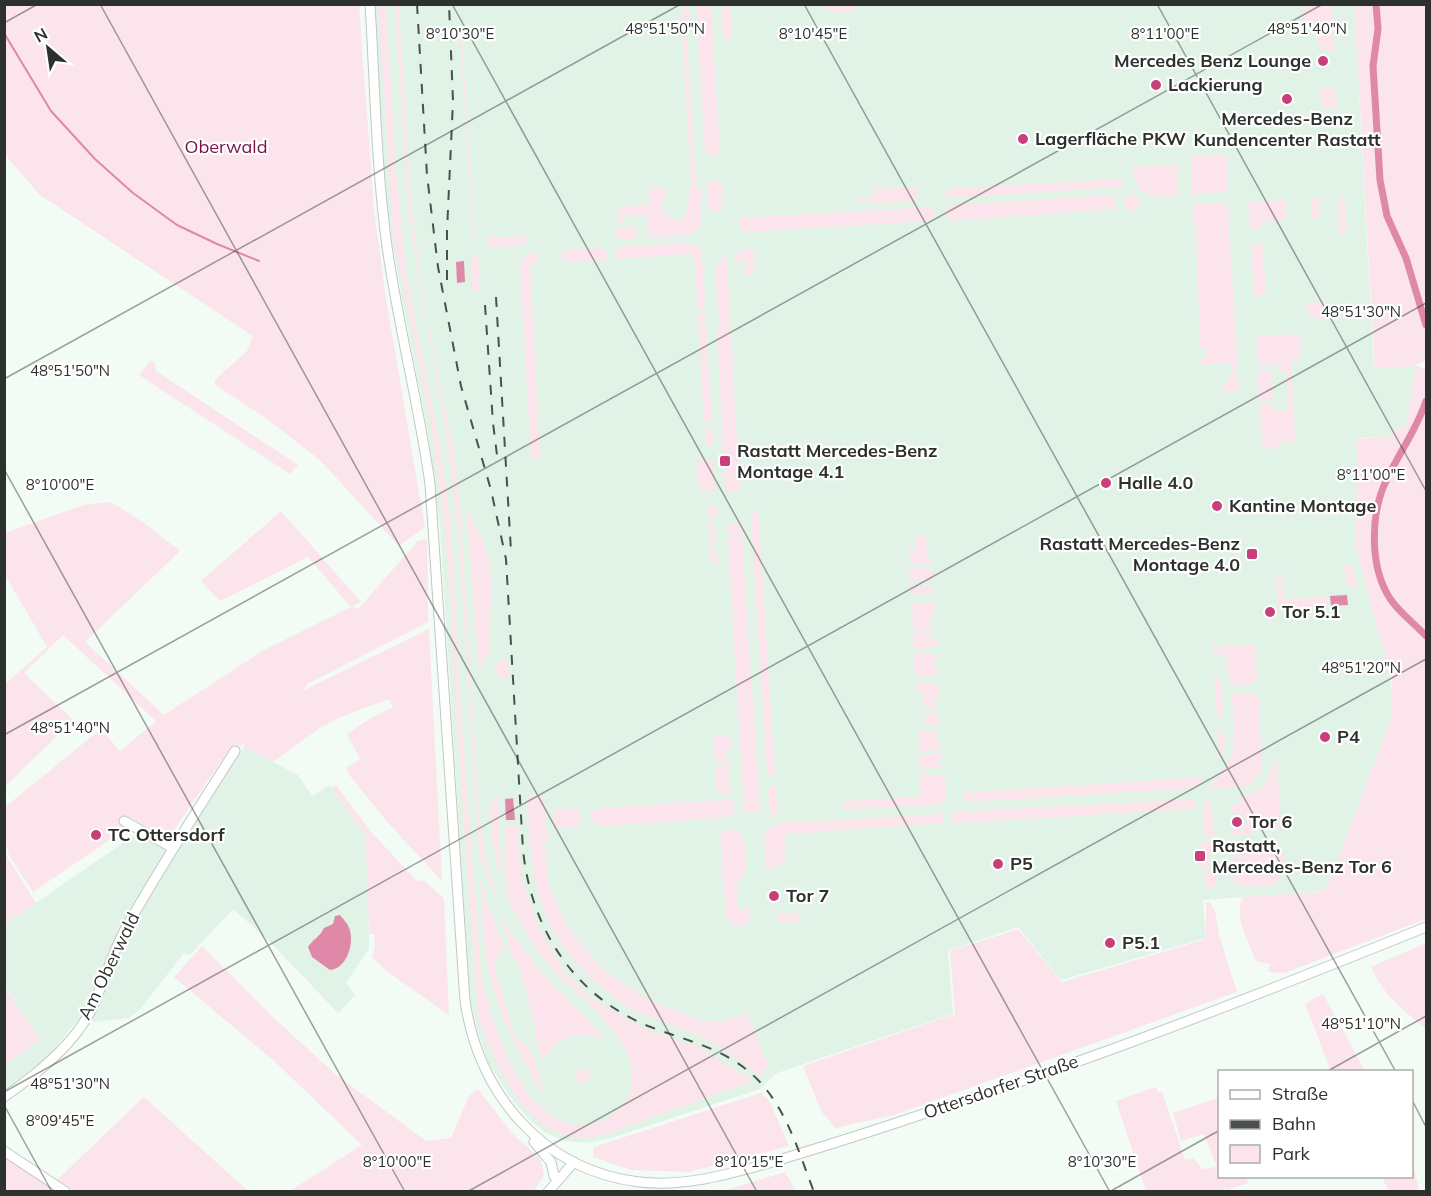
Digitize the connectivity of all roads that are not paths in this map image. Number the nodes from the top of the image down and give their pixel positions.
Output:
1 (370, 4) edge
2 (235, 751) dead end
3 (124, 820) dead end
4 (173, 848) junction
5 (1426, 927) edge
6 (4, 1097) edge
7 (515, 1117) junction
8 (4, 1151) edge
9 (570, 1160) junction
10 (554, 1176) junction
11 (66, 1191) edge
12 (548, 1191) edge

1 - 7 street
2 - 4 street, Am Oberwald
3 - 4 street
4 - 6 street, Am Oberwald
5 - 9 street, Ottersdorfer Straße
7 - 9 street, Ottersdorfer Straße
7 - 10 street
8 - 11 street
9 - 10 street
9 - 12 street
10 - 12 street

